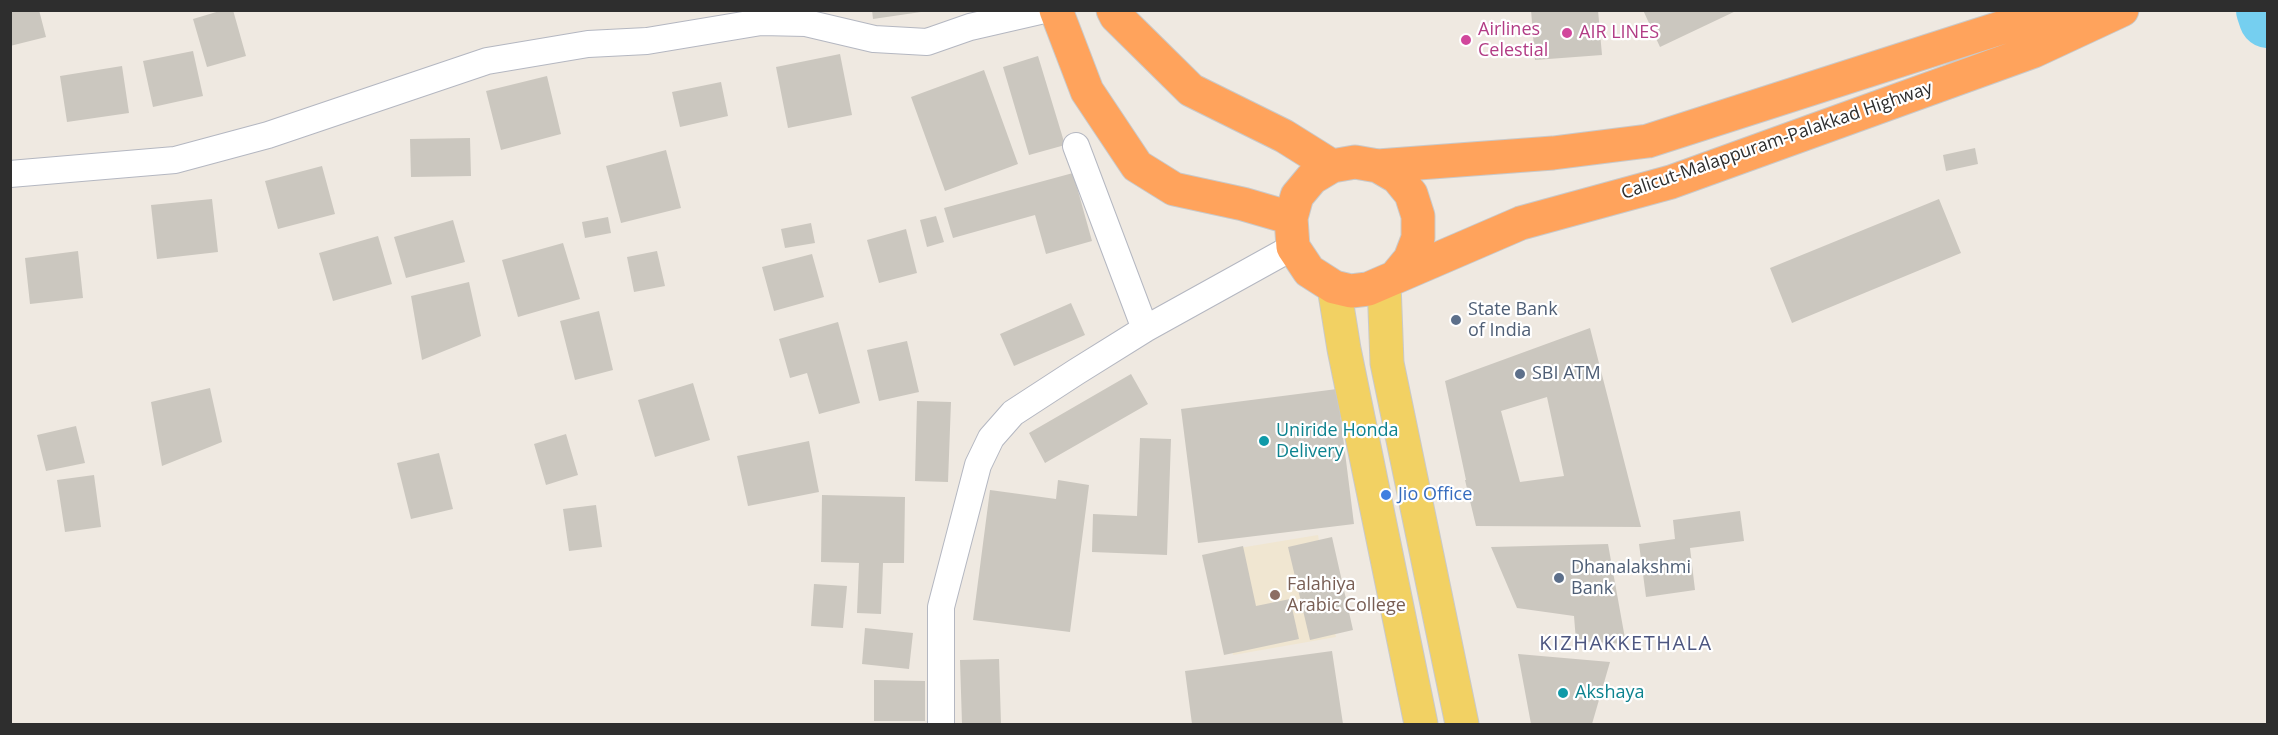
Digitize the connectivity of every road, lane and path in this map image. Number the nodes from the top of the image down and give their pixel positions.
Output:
1 (1044, 10) edge
2 (1056, 10) edge
3 (1113, 10) edge
4 (2066, 10) edge
5 (2122, 10) edge
6 (1076, 146) dead end
7 (1332, 166) junction
8 (1378, 166) junction
9 (10, 174) edge
10 (1292, 232) junction
11 (1390, 279) junction
12 (1334, 287) junction
13 (1144, 329) junction
14 (941, 724) edge
15 (1421, 724) edge
16 (1462, 724) edge

1 - 9 street
2 - 10 highway
3 - 7 highway
4 - 8 highway, Calicut-Malappuram-Palakkad Highway
5 - 11 highway, Calicut-Malappuram-Palakkad Highway
6 - 13 street
7 - 8 highway, Calicut-Malappuram-Palakkad Highway
7 - 10 highway, Calicut-Malappuram-Palakkad Highway
8 - 11 highway, Calicut-Malappuram-Palakkad Highway
10 - 12 highway, Calicut-Malappuram-Palakkad Highway
10 - 13 street
11 - 12 highway, Calicut-Malappuram-Palakkad Highway
11 - 16 main road
12 - 15 main road
13 - 14 street

